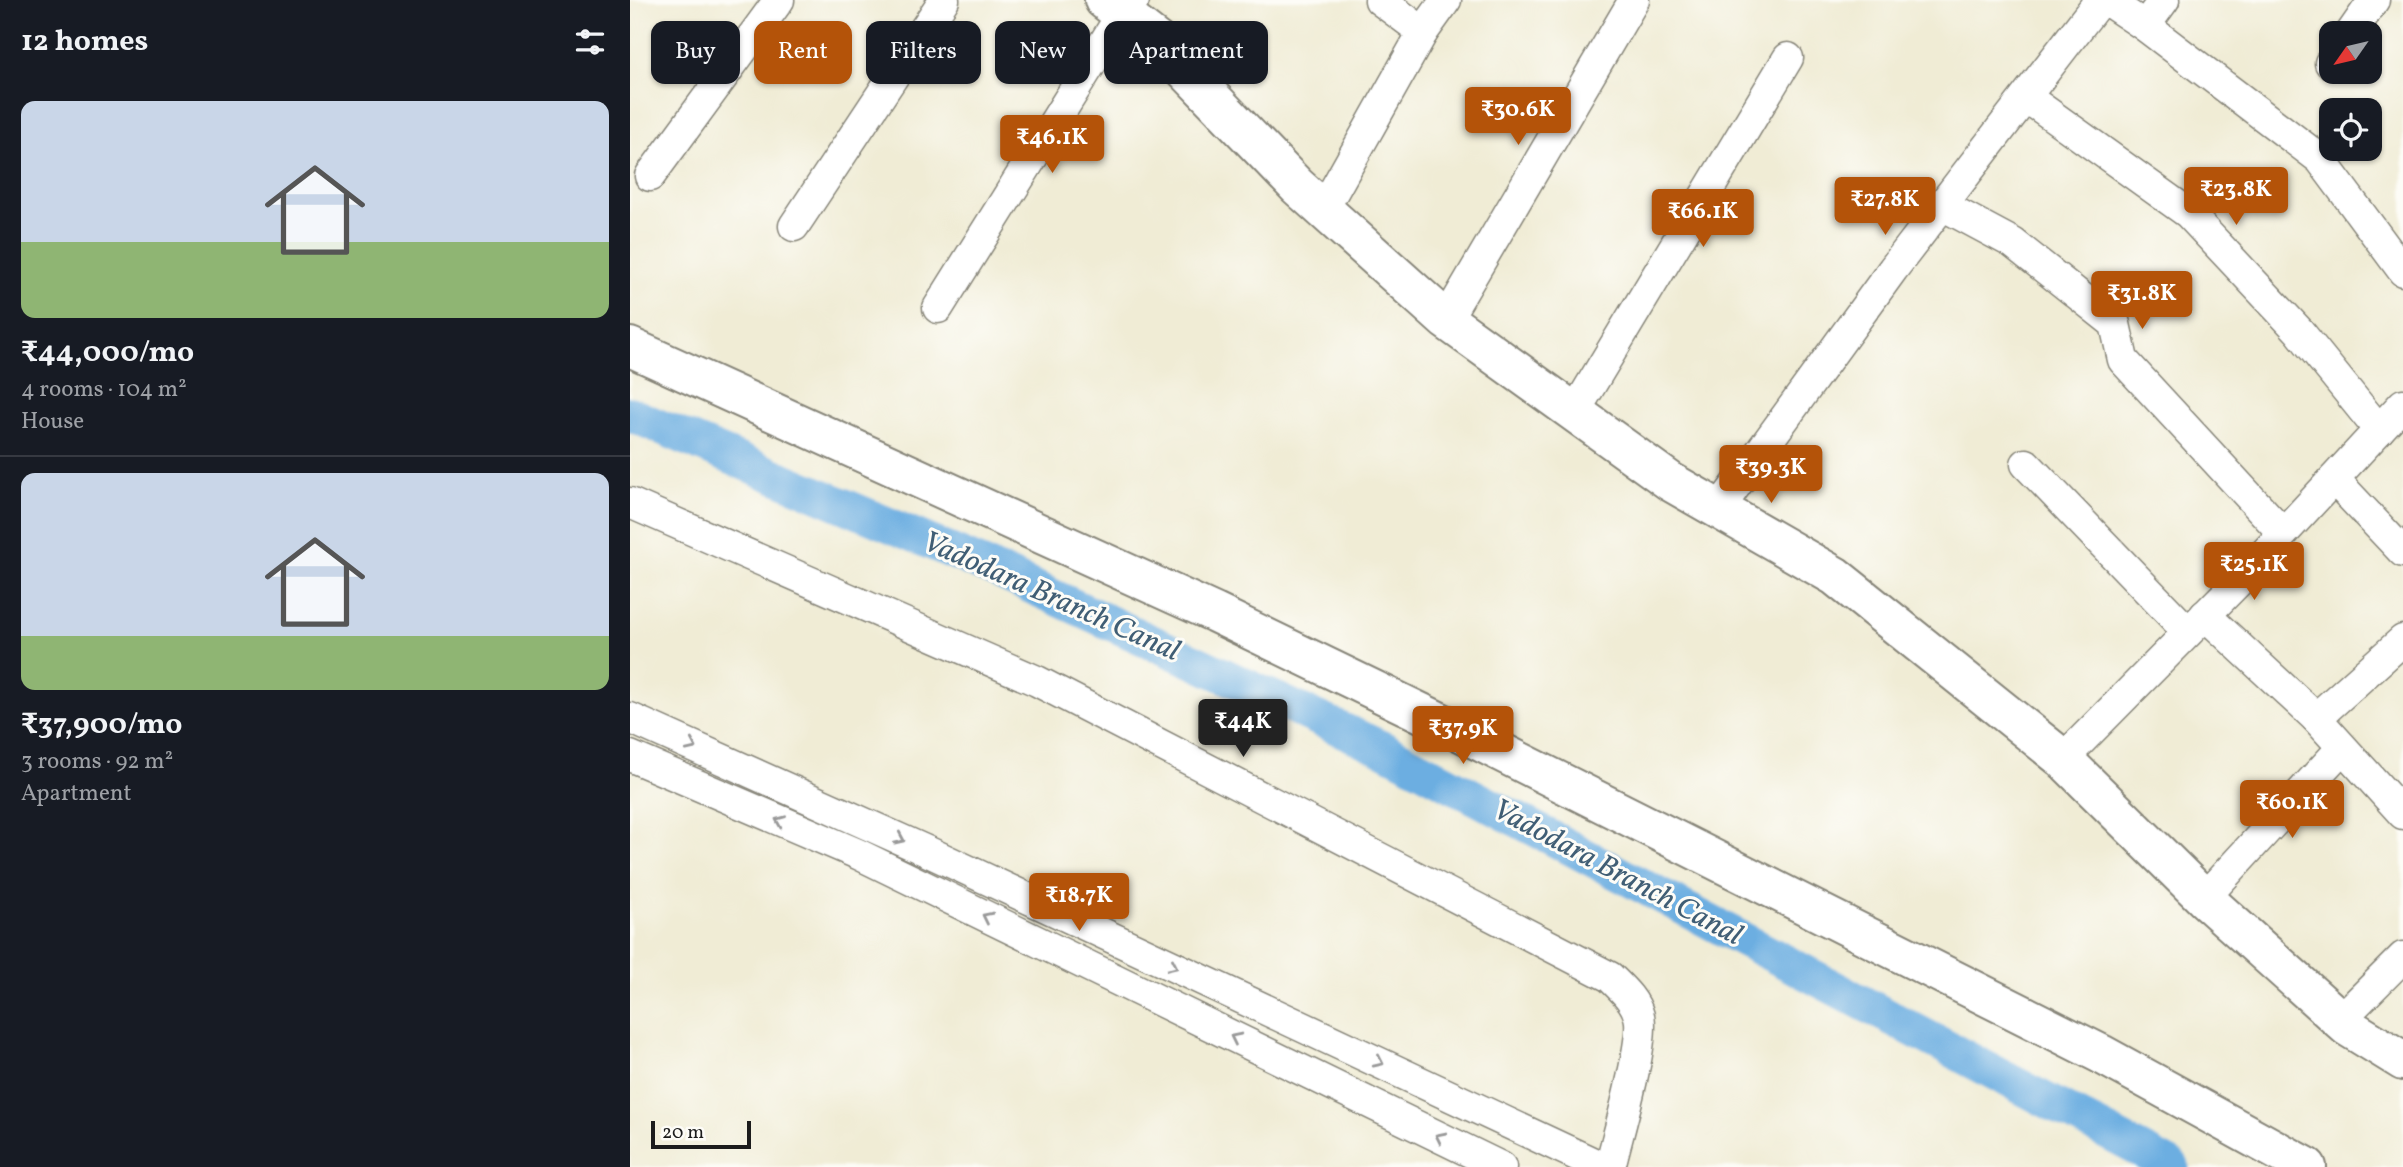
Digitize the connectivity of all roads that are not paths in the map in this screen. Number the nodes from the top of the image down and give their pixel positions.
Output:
1 (779, 0) edge
2 (944, 0) edge
3 (1380, 0) edge
4 (1446, 0) edge
5 (1634, 0) edge
6 (2100, 0) edge
7 (2106, 0) edge
8 (2165, 0) edge
9 (2374, 0) edge
10 (1120, 5) edge
11 (2359, 21) edge
12 (2145, 26) junction
13 (1423, 32) junction
14 (1788, 58) dead end
15 (2026, 97) junction
16 (650, 176) dead end
17 (1942, 205) junction
18 (1323, 210) junction
19 (794, 226) dead end
20 (2403, 271) edge
21 (938, 309) dead end
22 (1446, 320) junction
23 (630, 347) edge
24 (2403, 404) edge
25 (1574, 413) junction
26 (2379, 430) junction
27 (2026, 464) dead end
28 (2333, 479) junction
29 (630, 503) edge
30 (1718, 509) junction
31 (2283, 534) junction
32 (2403, 552) edge
33 (2196, 624) junction
34 (2403, 640) edge
35 (630, 718) edge
36 (2316, 718) junction
37 (2342, 748) junction
38 (630, 756) edge
39 (2063, 759) junction
40 (2403, 814) edge
41 (2204, 898) junction
42 (2403, 957) edge
43 (2340, 1020) junction
44 (2403, 1062) edge
45 (1501, 1167) edge
46 (1602, 1167) edge
47 (1609, 1167) edge
48 (2306, 1167) edge

1 - 16 street
2 - 19 street
3 - 13 street
4 - 13 street
5 - 22 street
6 - 15 street
7 - 12 street
8 - 12 street
9 - 11 street
10 - 18 street
10 - 21 street
12 - 20 street
13 - 18 street
14 - 25 street
15 - 17 street
15 - 26 street
17 - 30 street
17 - 31 street
18 - 22 street
22 - 25 street
23 - 48 street
24 - 26 street
25 - 30 street
26 - 28 street
27 - 33 street
28 - 31 street
28 - 32 street
29 - 47 street
30 - 39 street
31 - 33 street
33 - 36 street
33 - 39 street
34 - 36 street
35 -> 46 street
36 - 37 street
37 - 40 street
37 - 41 street
45 -> 38 street
39 - 41 street
41 - 43 street
42 - 43 street
43 - 44 street

